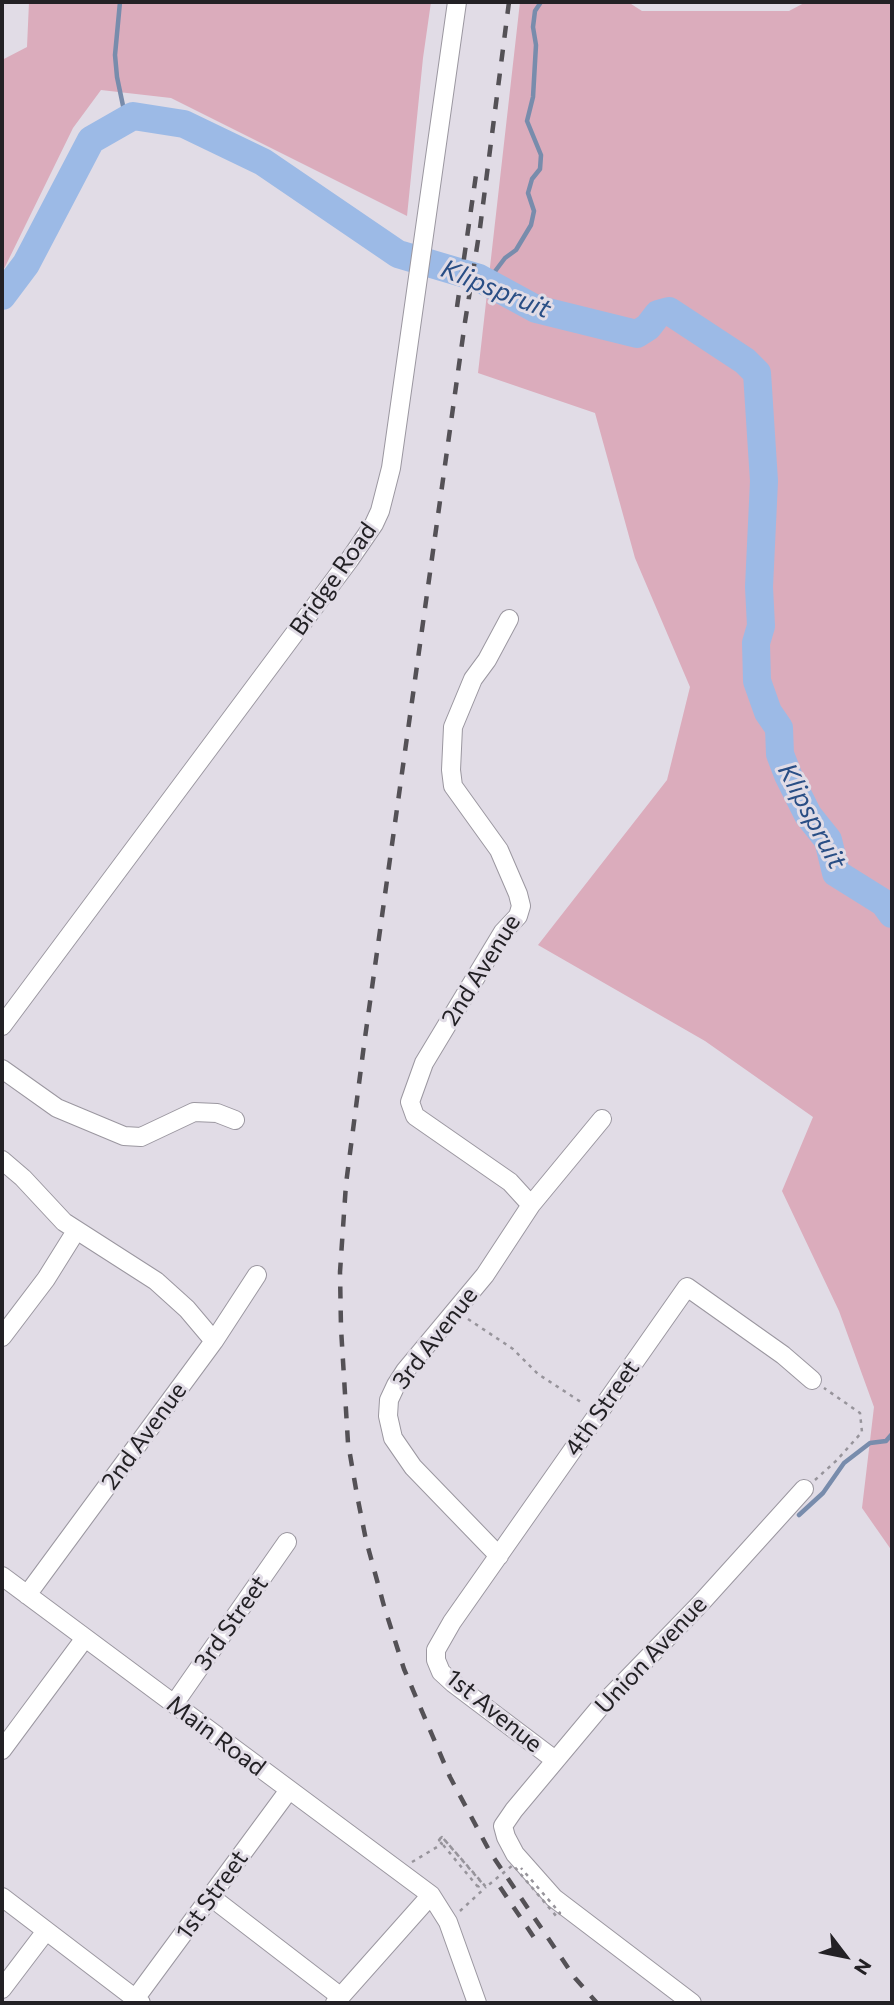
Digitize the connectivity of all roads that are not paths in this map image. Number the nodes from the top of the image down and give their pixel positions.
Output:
1 (457, 2) edge
2 (509, 619) dead end
3 (2, 1026) edge
4 (2, 1069) edge
5 (602, 1119) dead end
6 (235, 1120) dead end
7 (2, 1160) edge
8 (531, 1205) junction
9 (76, 1231) junction
10 (257, 1275) dead end
11 (2, 1337) edge
12 (214, 1341) junction
13 (812, 1380) road end
14 (804, 1489) road end
15 (287, 1542) dead end
16 (499, 1556) junction
17 (2, 1576) edge
18 (27, 1595) junction
19 (85, 1638) junction
20 (436, 1660) joint
21 (174, 1704) junction
22 (2, 1750) edge
23 (555, 1760) junction
24 (289, 1790) junction
25 (431, 1895) junction
26 (2, 1897) edge
27 (211, 1897) junction
28 (46, 1931) junction
29 (2, 1989) edge
30 (338, 2000) edge
31 (138, 2001) edge
32 (477, 2003) edge
33 (692, 2003) edge

1 - 3 street, Bridge Road
2 - 8 street, 2nd Avenue
4 - 6 street
5 - 8 street, 3rd Avenue
7 - 9 street
8 - 16 street, 3rd Avenue
9 - 11 street
9 - 12 street
10 - 12 street, 2nd Avenue
12 - 18 street, 2nd Avenue
13 - 16 street, 4th Street
14 - 23 street, Union Avenue
15 - 21 street, 3rd Street
16 - 20 street, 4th Street
17 - 18 street, Main Road
18 - 19 street, Main Road
19 - 21 street, Main Road
19 - 22 street
20 - 23 street, 1st Avenue
21 - 24 street, Main Road
23 - 33 street, Union Avenue
24 - 25 street, Main Road
24 - 27 street, 1st Street
25 - 30 street
25 - 32 street
26 - 28 street
27 - 30 street
27 - 31 street, 1st Street
28 - 29 street
28 - 31 street

